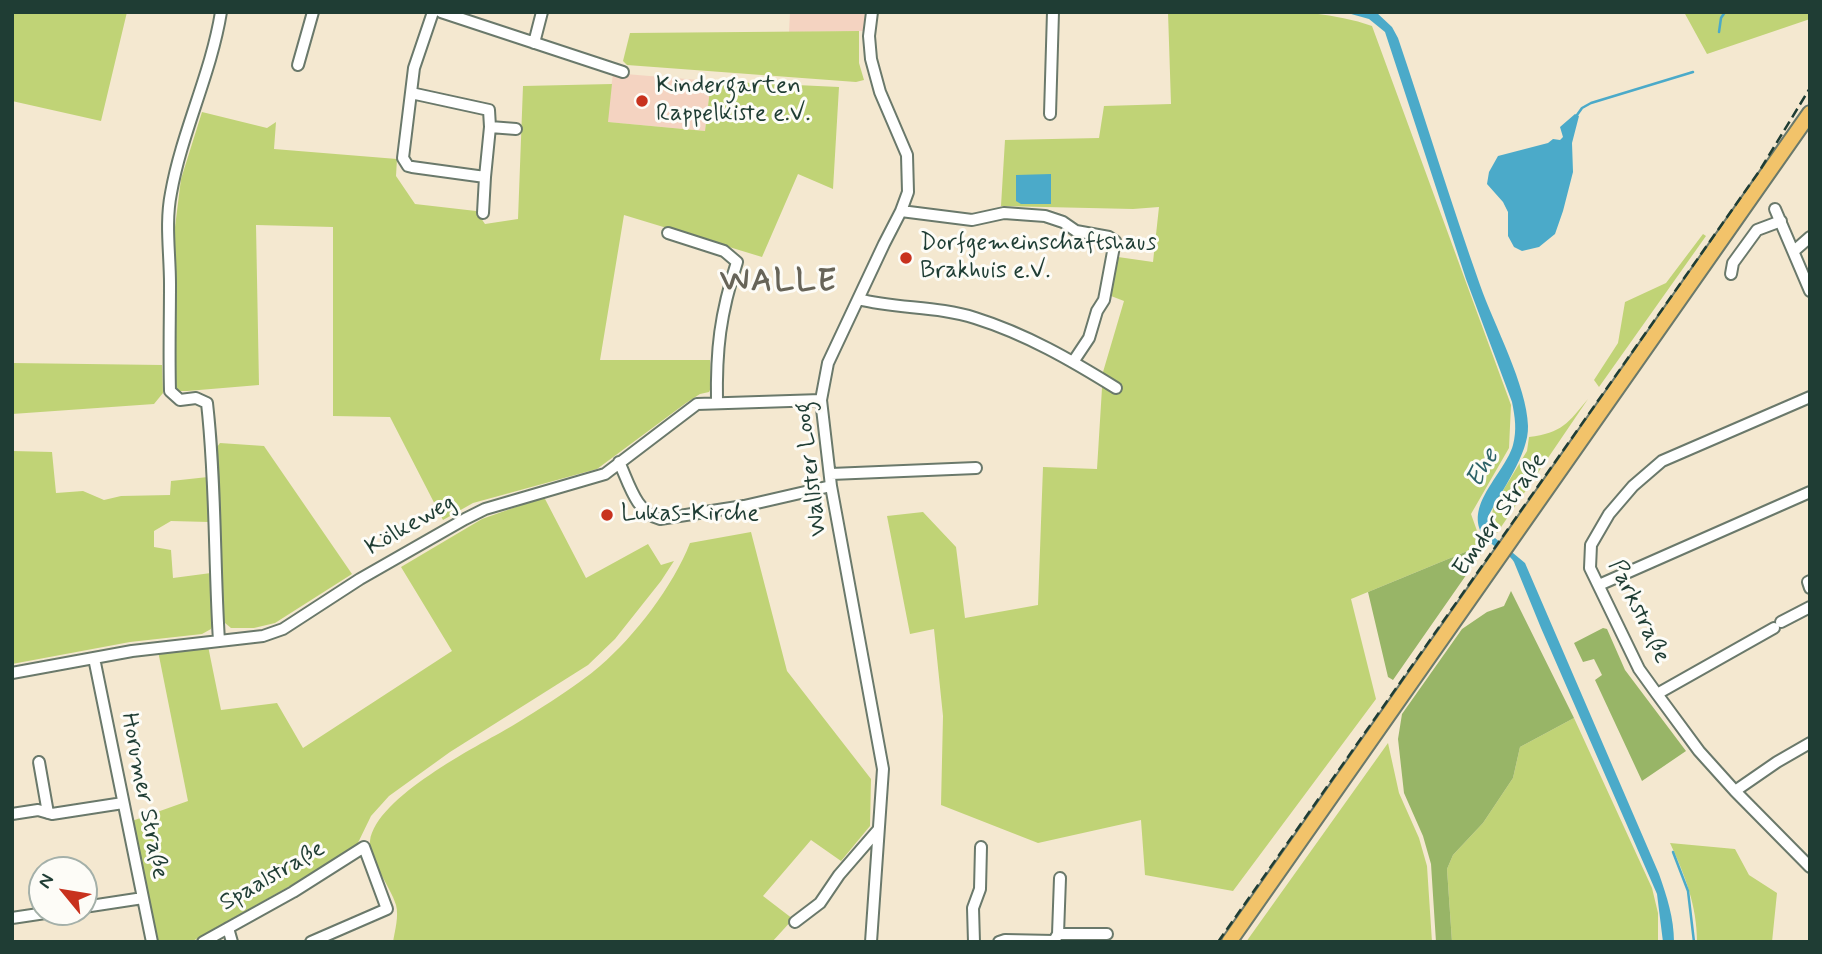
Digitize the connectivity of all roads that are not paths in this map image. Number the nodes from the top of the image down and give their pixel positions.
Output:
1 (221, 12) edge
2 (313, 12) edge
3 (433, 12) edge
4 (441, 12) edge
5 (542, 12) edge
6 (872, 12) edge
7 (1053, 12) edge
8 (534, 43) junction
9 (298, 65) dead end
10 (623, 72) dead end
11 (411, 93) junction
12 (1810, 113) edge
13 (1051, 114) dead end
14 (491, 127) junction
15 (516, 129) dead end
16 (485, 177) junction
17 (1775, 209) dead end
18 (901, 211) junction
19 (483, 213) dead end
20 (1781, 221) junction
21 (668, 233) dead end
22 (1810, 237) edge
23 (1794, 251) junction
24 (1731, 274) dead end
25 (1810, 291) edge
26 (858, 299) junction
27 (1073, 362) junction
28 (1116, 388) dead end
29 (1810, 397) edge
30 (821, 400) junction
31 (717, 403) junction
32 (619, 462) junction
33 (976, 468) dead end
34 (831, 474) junction
35 (831, 486) junction
36 (1810, 492) edge
37 (1810, 581) edge
38 (1599, 585) junction
39 (1810, 588) edge
40 (1810, 607) edge
41 (219, 640) junction
42 (94, 658) junction
43 (12, 673) edge
44 (1657, 694) junction
45 (1810, 743) edge
46 (39, 762) dead end
47 (1735, 791) junction
48 (123, 803) junction
49 (48, 813) junction
50 (12, 814) edge
51 (878, 830) junction
52 (981, 847) dead end
53 (1810, 867) edge
54 (1060, 878) dead end
55 (143, 898) junction
56 (98, 905) edge
57 (795, 922) dead end
58 (228, 928) junction
59 (1058, 934) junction
60 (1107, 934) dead end
61 (152, 942) edge
62 (203, 942) edge
63 (232, 942) edge
64 (311, 942) edge
65 (871, 942) edge
66 (974, 942) edge
67 (999, 942) edge
68 (1229, 942) edge

1 - 41 street
2 - 9 street
3 - 11 street
4 - 8 street
5 - 8 street
6 - 18 street, Wallster Loog
7 - 13 street
8 - 10 street
11 - 14 street
11 - 16 street
12 - 68 main road, Emder Straße
14 - 15 street
14 - 16 street
16 - 19 street
17 - 20 street
18 - 26 street, Wallster Loog
18 - 27 street
20 - 23 street
20 - 24 street
21 - 31 street
22 - 23 street
23 - 25 street
26 - 27 street
26 - 30 street, Wallster Loog
27 - 28 street
29 - 38 street, Parkstraße
30 - 31 street, Kölkeweg
30 - 34 street, Wallster Loog
31 - 32 street, Kölkeweg
32 - 35 street
32 - 41 street, Kölkeweg
33 - 34 street
34 - 35 street, Wallster Loog
35 - 51 street, Wallster Loog
36 - 38 street
37 - 39 street
38 - 44 street, Parkstraße
40 - 44 street
41 - 42 street, Kölkeweg
42 - 43 street, Kölkeweg
42 - 48 street, Horumer Straße
44 - 47 street, Parkstraße
45 - 47 street
46 - 49 street
47 - 53 street, Parkstraße
48 - 49 street
48 - 55 street, Horumer Straße
49 - 50 street
51 - 57 street
51 - 65 street, Wallster Loog
52 - 66 street
54 - 59 street
55 - 56 street
55 - 61 street, Horumer Straße
58 - 62 street, Spaalstraße
58 - 63 street
58 - 64 street, Spaalstraße
59 - 60 street
59 - 67 street

